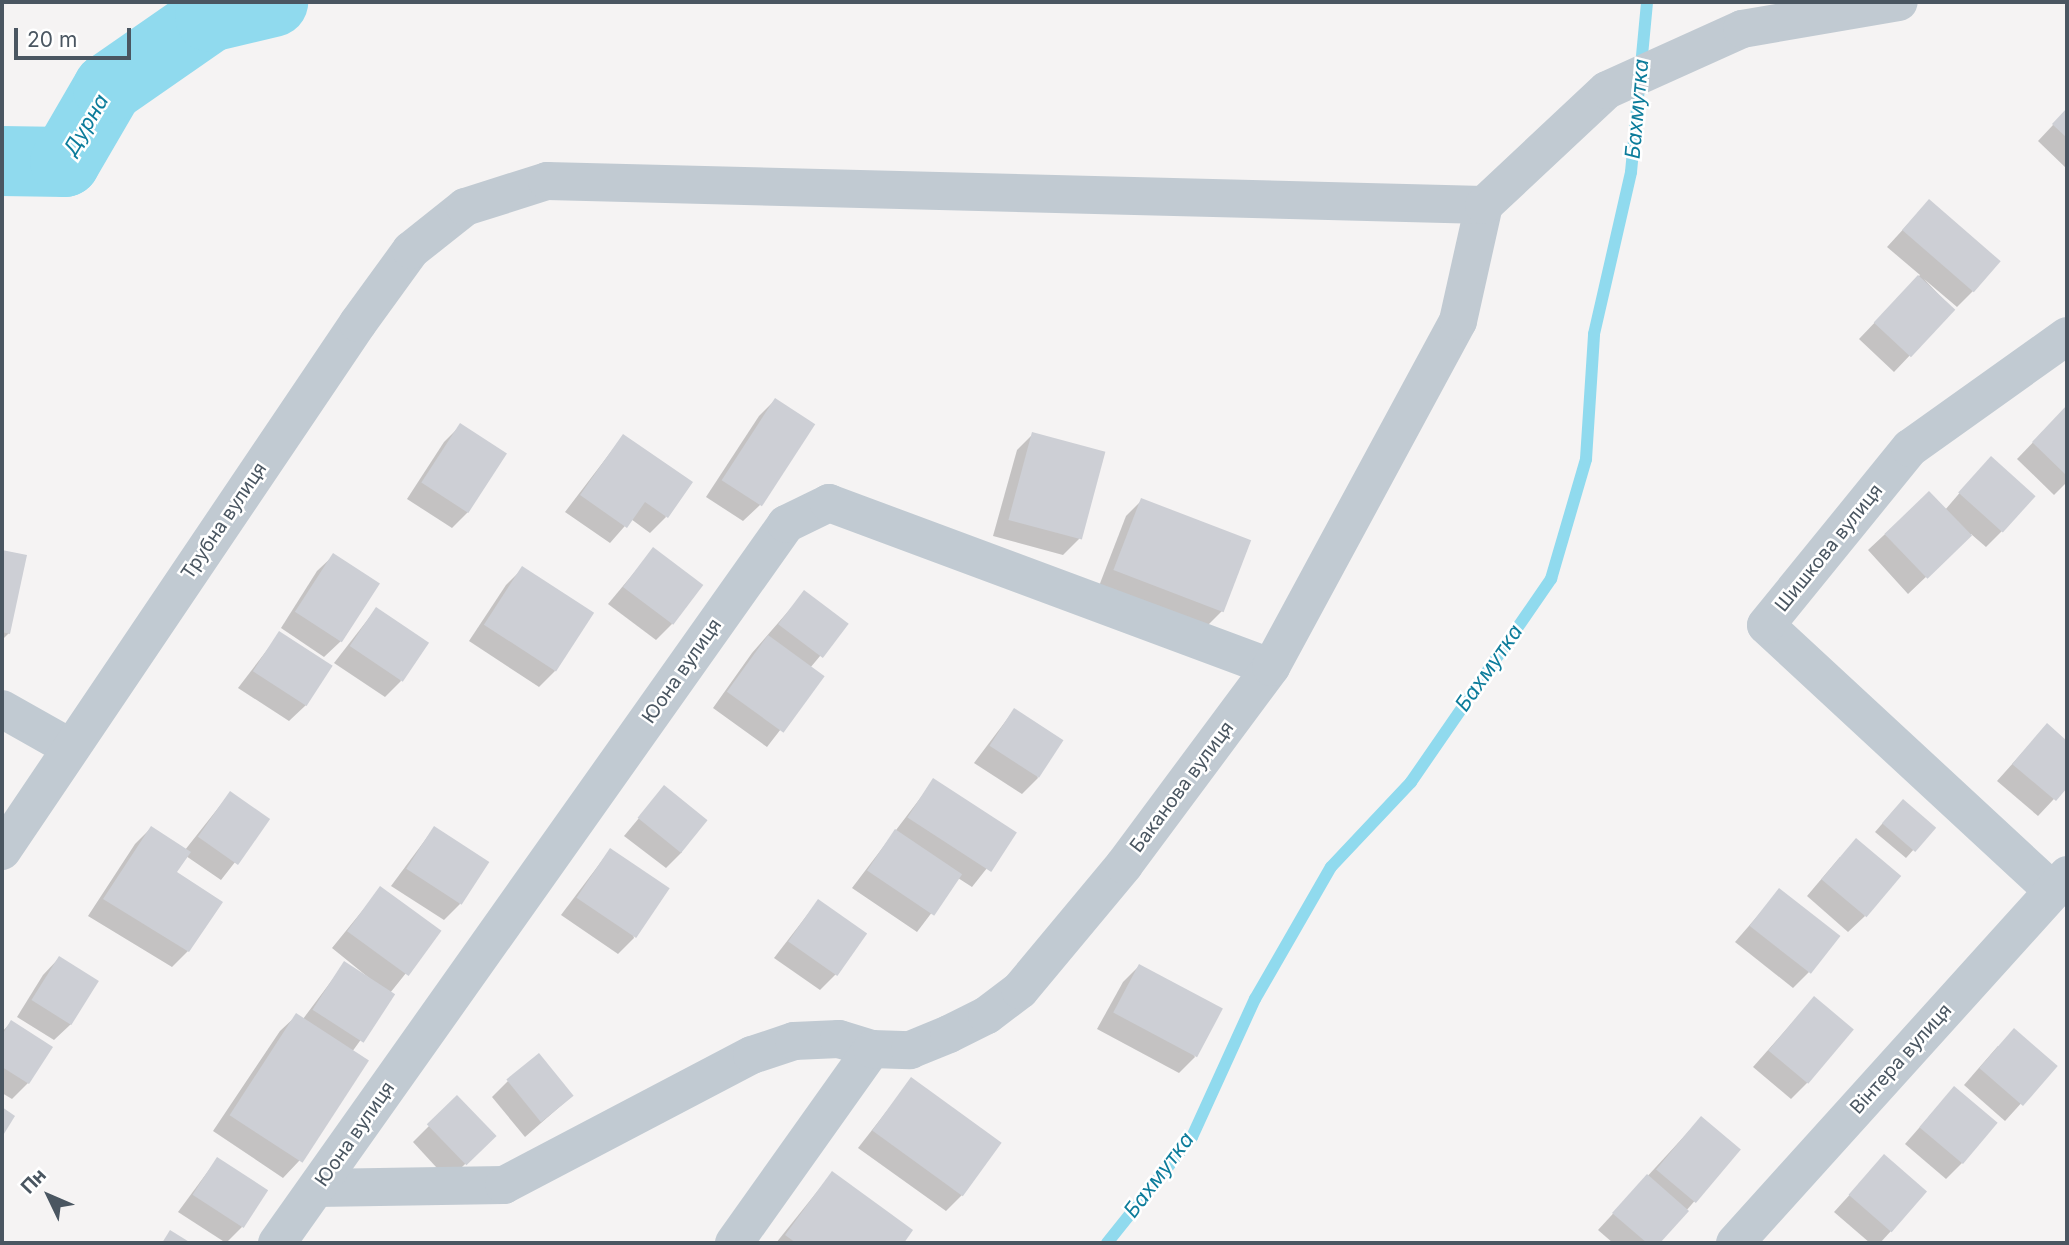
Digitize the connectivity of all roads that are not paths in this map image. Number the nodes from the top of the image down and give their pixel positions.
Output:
1 (1899, 2) edge
2 (1484, 205) junction
3 (2067, 336) edge
4 (1271, 667) junction
5 (2, 709) edge
6 (71, 748) junction
7 (2, 851) edge
8 (2060, 883) edge
9 (872, 1049) junction
10 (317, 1188) junction
11 (277, 1243) edge
12 (734, 1243) edge
13 (1735, 1243) edge

1 - 2 street
2 - 4 street, Баканова вулиця
2 - 6 street, Трубна вулиця
3 - 8 street, Шишкова вулиця
4 - 9 street, Баканова вулиця
4 - 10 street, Юона вулиця
5 - 6 street
6 - 7 street, Трубна вулиця
8 - 13 street, Вінтера вулиця
9 - 10 street, Баканова вулиця
9 - 12 street
10 - 11 street, Юона вулиця

